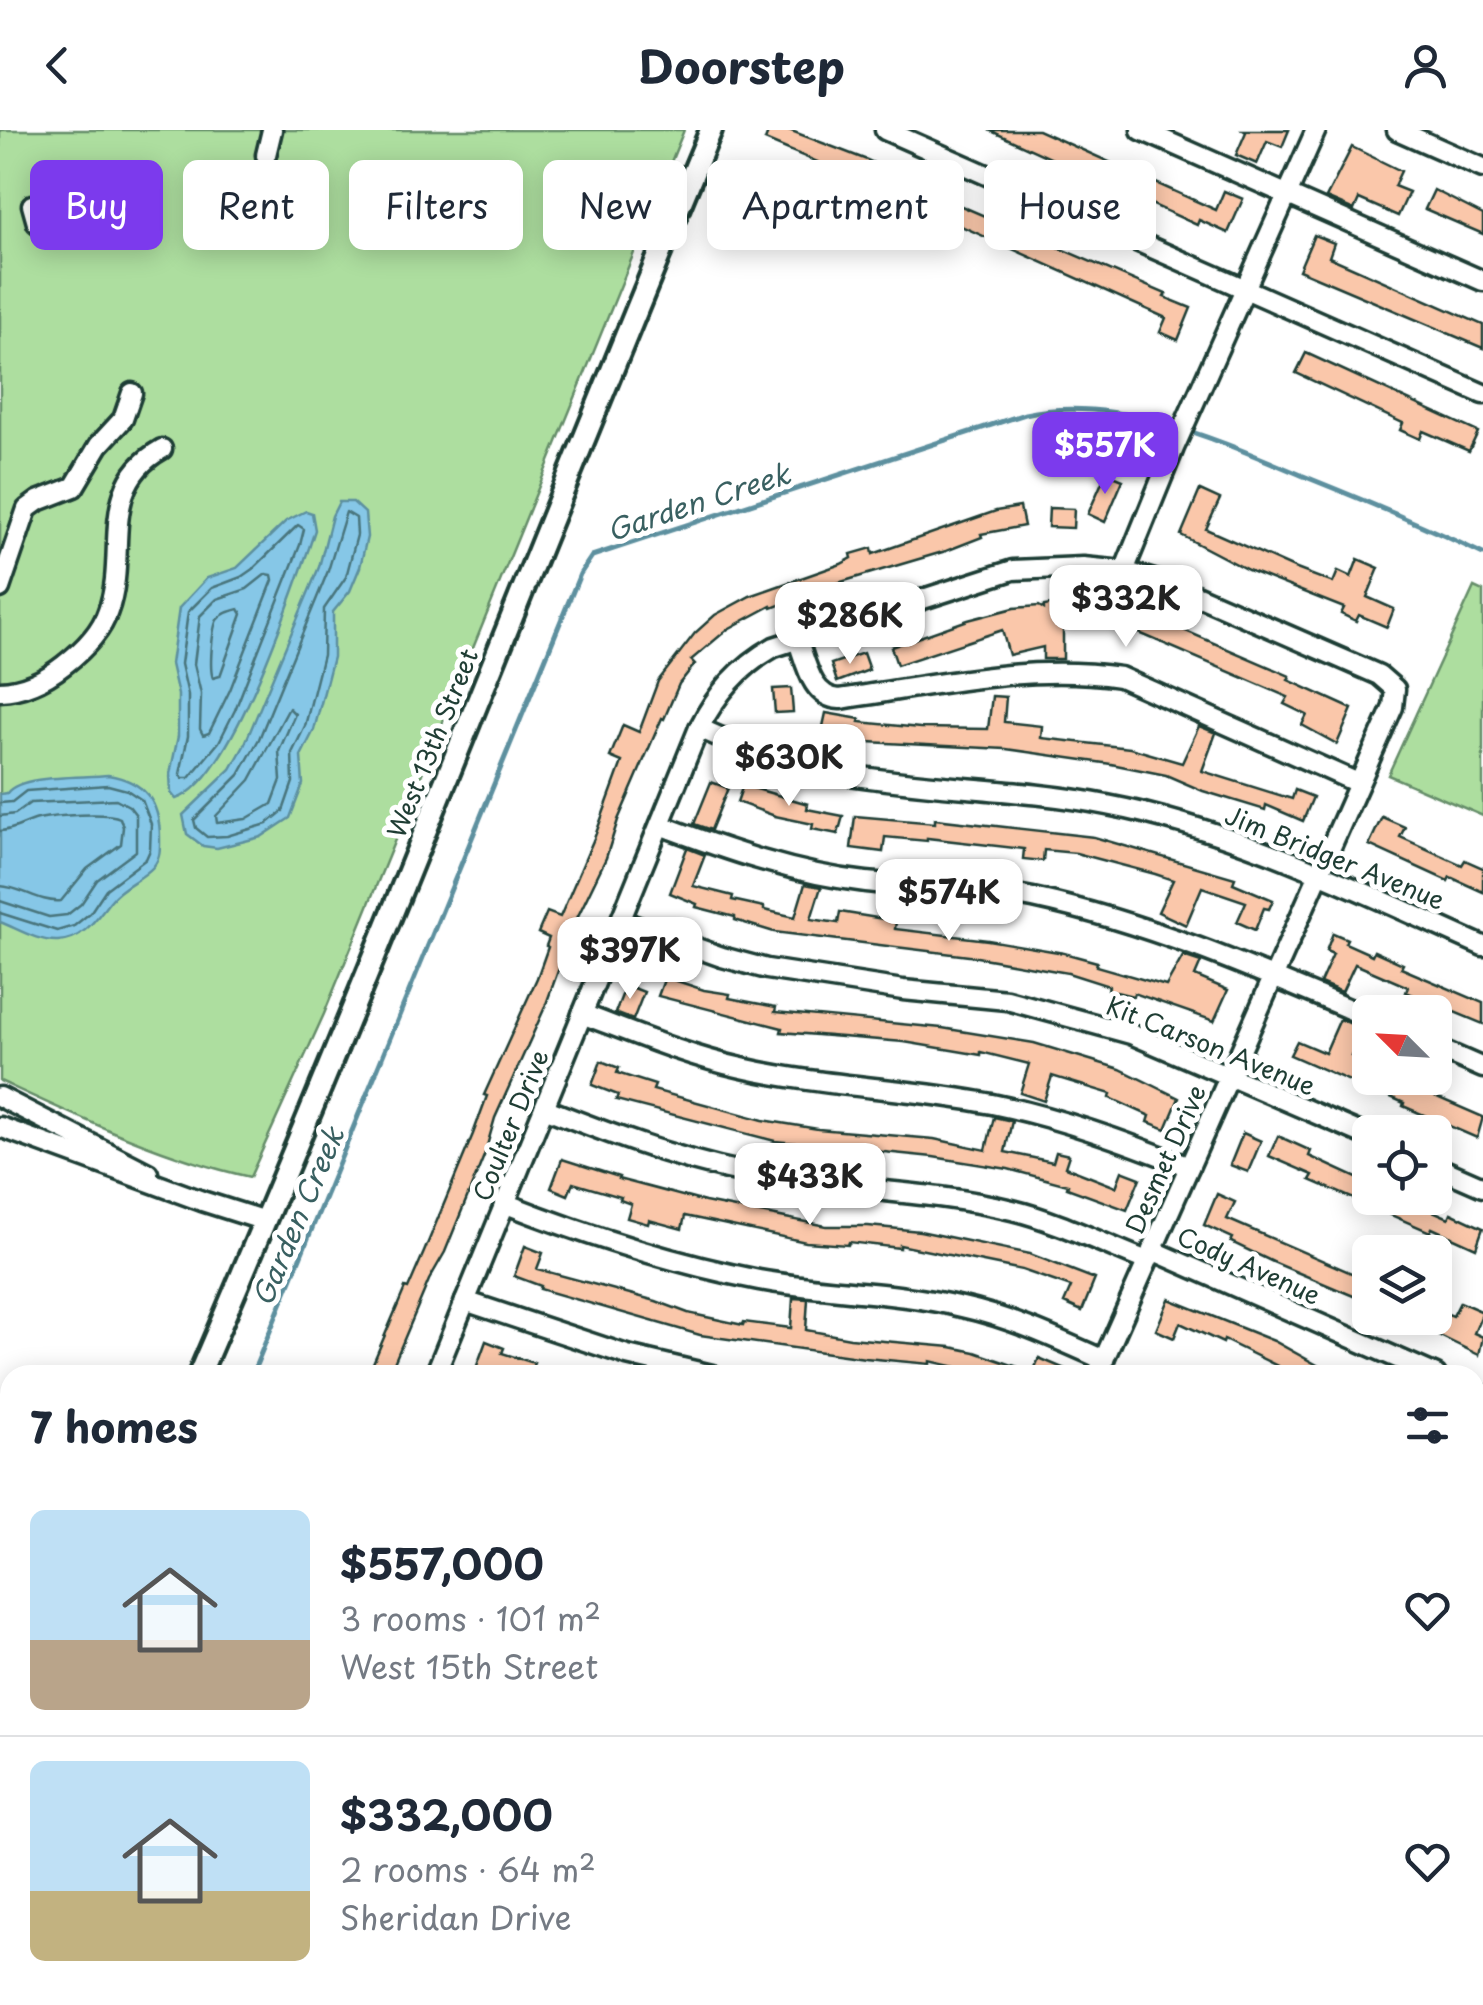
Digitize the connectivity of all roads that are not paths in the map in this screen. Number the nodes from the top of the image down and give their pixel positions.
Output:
1 (272, 130) edge
2 (711, 130) edge
3 (885, 130) edge
4 (1141, 130) edge
5 (1316, 130) edge
6 (1397, 130) edge
7 (266, 155) dead end
8 (1483, 168) edge
9 (1288, 194) junction
10 (1483, 281) edge
11 (1246, 289) junction
12 (132, 392) dead end
13 (1483, 394) edge
14 (162, 449) dead end
15 (1124, 570) junction
16 (0, 588) edge
17 (797, 638) junction
18 (1395, 688) joint
19 (0, 691) edge
20 (699, 728) junction
21 (1358, 783) junction
22 (660, 825) junction
23 (1318, 872) junction
24 (620, 921) junction
25 (1483, 946) edge
26 (1273, 976) junction
27 (1352, 1010) edge
28 (582, 1014) junction
29 (1452, 1054) edge
30 (1483, 1068) edge
31 (1229, 1076) junction
32 (0, 1097) edge
33 (544, 1108) junction
34 (0, 1126) edge
35 (1352, 1129) edge
36 (1188, 1167) junction
37 (1452, 1173) edge
38 (1483, 1186) edge
39 (202, 1201) junction
40 (504, 1203) junction
41 (266, 1221) junction
42 (1150, 1256) junction
43 (465, 1301) junction
44 (203, 1365) edge
45 (439, 1365) edge
46 (670, 1365) edge
47 (1097, 1365) edge
48 (1102, 1365) edge
49 (1412, 1365) edge

1 - 7 street
2 - 41 main road, West 13th Street
3 - 11 street
4 - 9 street
5 - 9 street
6 - 8 street
9 - 10 street
9 - 11 street
11 - 13 street
11 - 15 street
12 - 16 street
14 - 19 street
15 - 17 street, Coulter Drive
15 - 18 street, Coulter Drive
17 - 20 street, Coulter Drive
17 - 21 street
18 - 21 street, Desmet Drive
20 - 22 street, Coulter Drive
20 - 23 street, Jim Bridger Avenue
21 - 23 street, Desmet Drive
22 - 24 street, Coulter Drive
22 - 26 street
23 - 25 street, Jim Bridger Avenue
23 - 26 street, Desmet Drive
24 - 28 street, Coulter Drive
24 - 31 street, Kit Carson Avenue
26 - 27 street
26 - 31 street, Desmet Drive
28 - 33 street, Coulter Drive
28 - 36 street
29 - 30 street
31 - 35 street, Kit Carson Avenue
31 - 36 street, Desmet Drive
32 - 39 street
33 - 40 street, Coulter Drive
33 - 42 street, Cody Avenue
34 - 39 street
36 - 42 street, Desmet Drive
37 - 38 street
39 - 41 street
40 - 43 street, Coulter Drive
40 - 47 street
41 - 44 main road, West 13th Street
42 - 48 street, Desmet Drive
42 - 49 street, Cody Avenue
43 - 45 street, Coulter Drive
43 - 46 street

